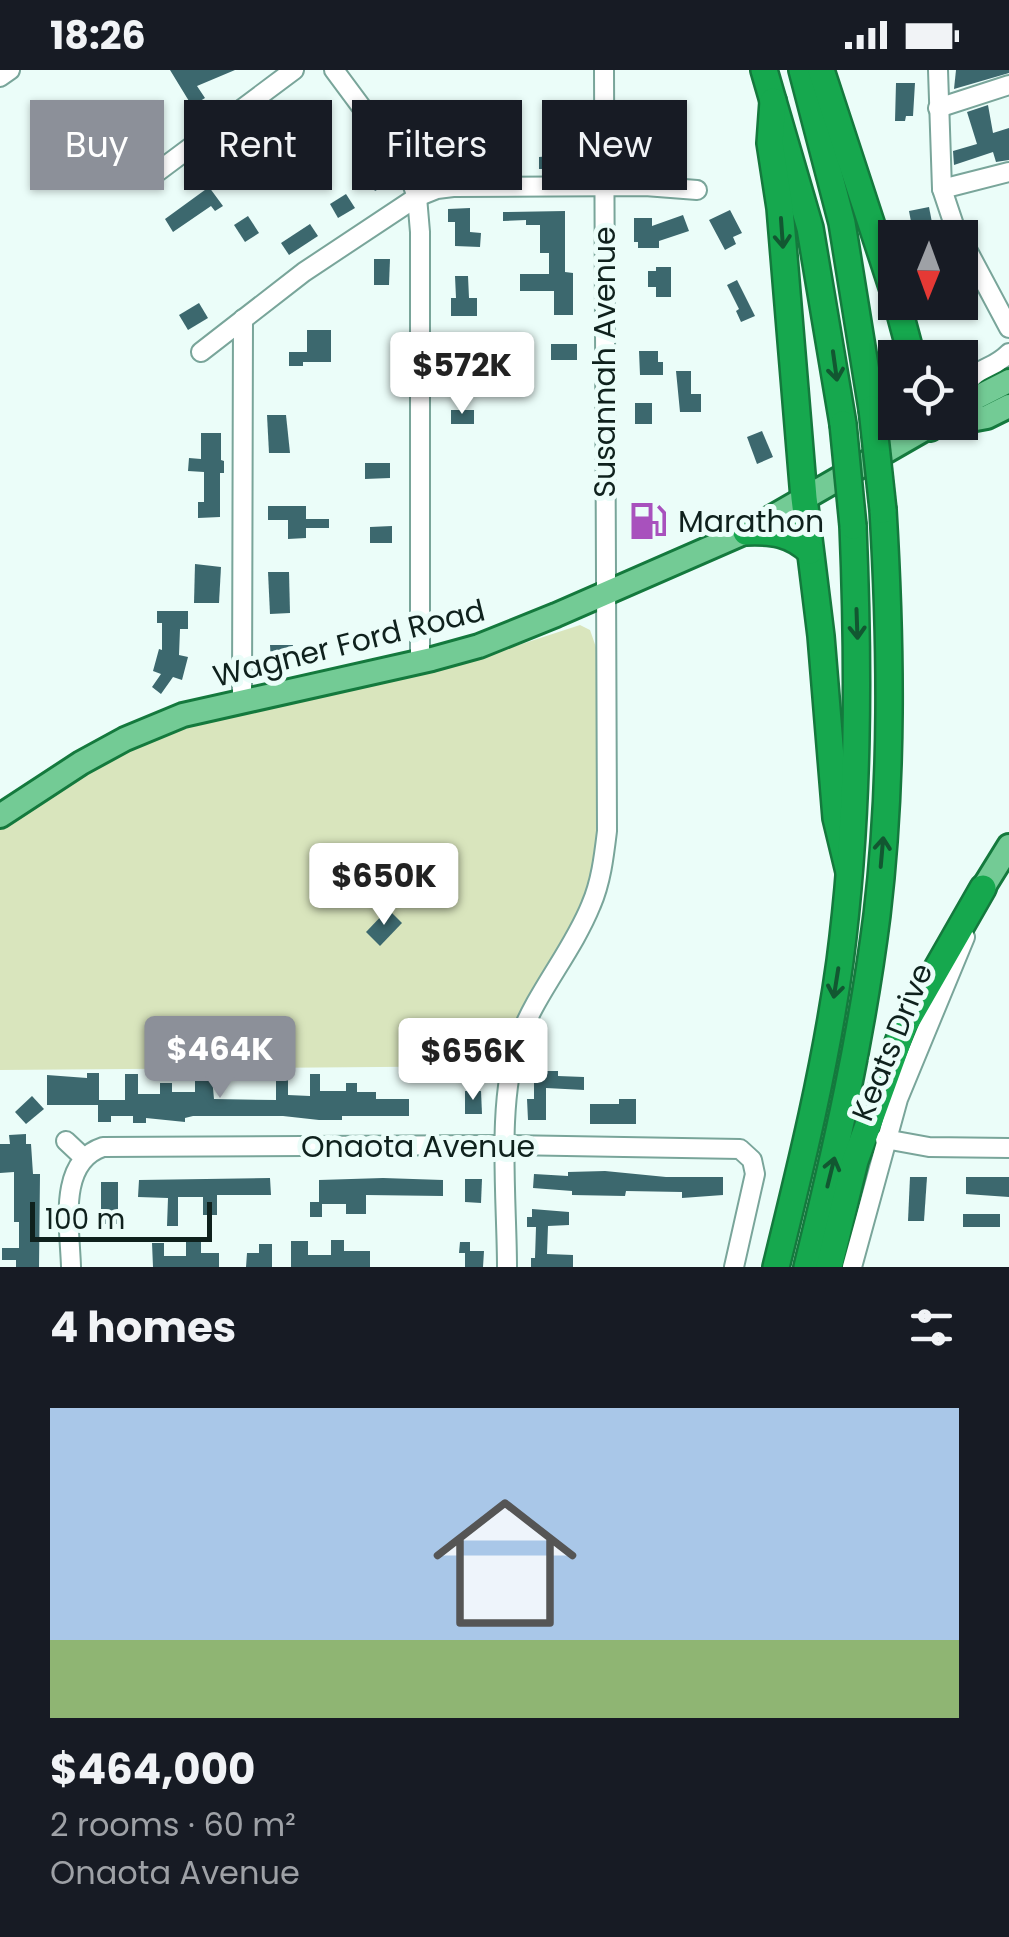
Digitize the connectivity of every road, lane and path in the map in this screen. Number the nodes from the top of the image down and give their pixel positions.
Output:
1 (10, 70) edge
2 (294, 70) edge
3 (334, 70) edge
4 (604, 70) edge
5 (764, 70) edge
6 (802, 70) edge
7 (821, 70) edge
8 (938, 70) edge
9 (0, 77) edge
10 (1009, 85) edge
11 (604, 100) edge
12 (773, 101) junction
13 (938, 108) junction
14 (164, 167) edge
15 (1009, 172) edge
16 (542, 188) edge
17 (687, 189) edge
18 (942, 189) junction
19 (603, 190) edge
20 (697, 190) dead end
21 (417, 197) junction
22 (878, 244) edge
23 (244, 319) junction
24 (1009, 328) edge
25 (200, 352) dead end
26 (1009, 353) edge
27 (978, 371) edge
28 (1001, 387) edge
29 (978, 398) edge
30 (1009, 406) edge
31 (978, 419) edge
32 (904, 440) edge
33 (804, 498) junction
34 (746, 532) junction
35 (810, 551) junction
36 (606, 594) junction
37 (420, 662) junction
38 (242, 701) junction
39 (0, 816) edge
40 (1009, 846) edge
41 (849, 872) junction
42 (984, 888) junction
43 (886, 1138) junction
44 (66, 1141) dead end
45 (506, 1145) junction
46 (1009, 1148) edge
47 (83, 1157) junction
48 (70, 1267) edge
49 (508, 1267) edge
50 (734, 1267) edge
51 (776, 1267) edge
52 (807, 1267) edge
53 (830, 1267) edge
54 (852, 1267) edge

1 - 9 street
2 - 14 street
3 - 21 street
4 - 11 street, Susannah Avenue
5 - 12 highway
52 -> 6 highway, bridge
7 - 22 highway
8 - 13 street
10 - 13 street
12 -> 33 highway
12 -> 41 highway, bridge
13 - 18 street
15 - 18 street
16 - 21 street
17 - 20 street
18 - 24 street
19 - 36 street, Susannah Avenue
21 - 23 street
21 - 37 street
23 - 25 street
23 - 38 street
26 - 27 street
28 - 29 main road
30 - 31 main road, Wagner Ford Road
32 - 33 main road, Wagner Ford Road
33 - 34 main road, Wagner Ford Road
33 - 35 highway
34 - 35 highway
34 - 36 main road, Wagner Ford Road
35 - 41 highway
36 - 37 main road, Wagner Ford Road
36 - 45 street, Susannah Avenue
37 - 38 main road, Wagner Ford Road
38 - 39 main road, Wagner Ford Road
40 - 42 main road, Keats Drive
41 -> 51 highway
42 - 43 street, Keats Drive
42 - 53 highway
43 - 46 street
43 - 54 street, Keats Drive
44 - 47 street
45 - 47 street, Onaota Avenue
45 - 49 street, Susannah Avenue
45 - 50 street, Onaota Avenue
47 - 48 street

